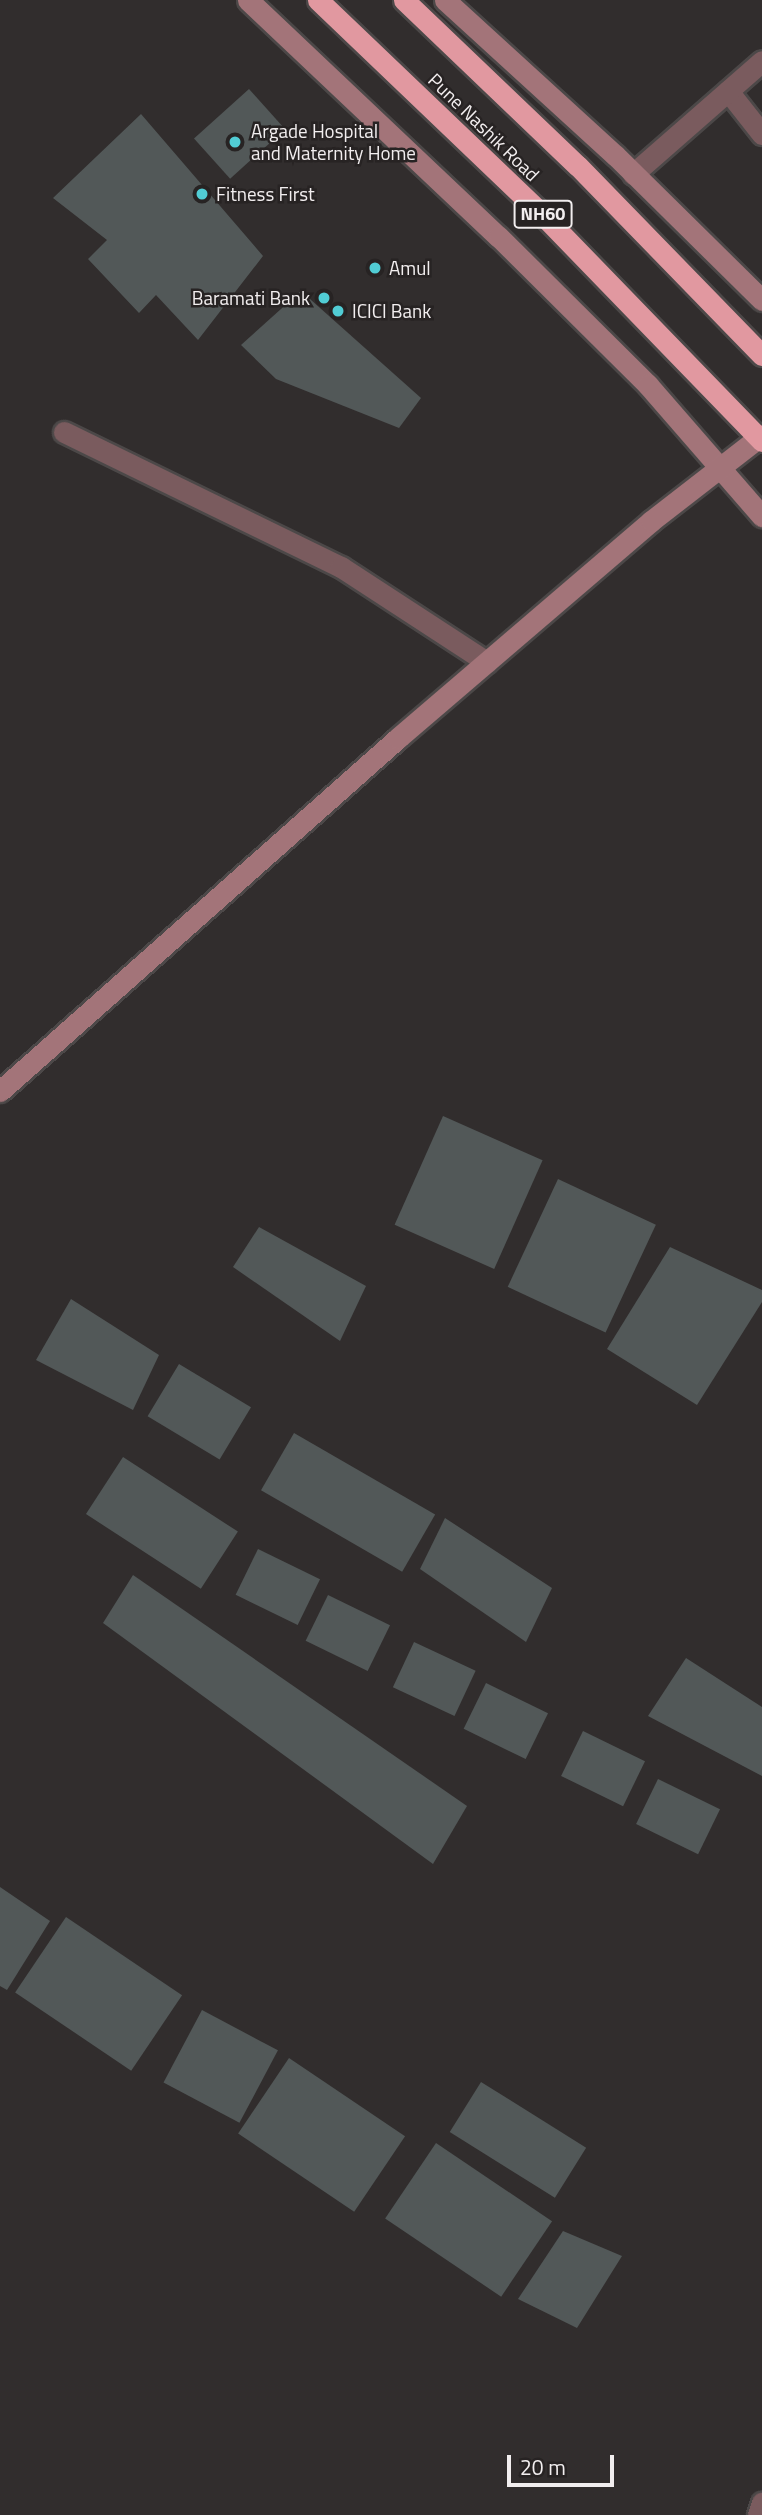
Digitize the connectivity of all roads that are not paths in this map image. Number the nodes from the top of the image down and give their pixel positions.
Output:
1 (248, 0) edge
2 (318, 0) edge
3 (404, 0) edge
4 (445, 0) edge
5 (762, 61) edge
6 (728, 91) junction
7 (762, 134) edge
8 (633, 174) junction
9 (762, 300) edge
10 (762, 355) edge
11 (64, 432) dead end
12 (761, 437) edge
13 (721, 466) junction
14 (762, 516) edge
15 (487, 662) junction
16 (0, 1091) edge
17 (762, 2503) edge
18 (758, 2515) edge

1 - 13 street
2 - 12 highway, Pune Nashik Road / NH60
3 - 10 highway, Pune Nashik Road / NH60
4 - 8 street
5 - 6 street
6 - 7 street
6 - 8 street
8 - 9 street
11 - 15 street
12 - 13 street
13 - 14 street
13 - 15 street
15 - 16 street
17 - 18 street

